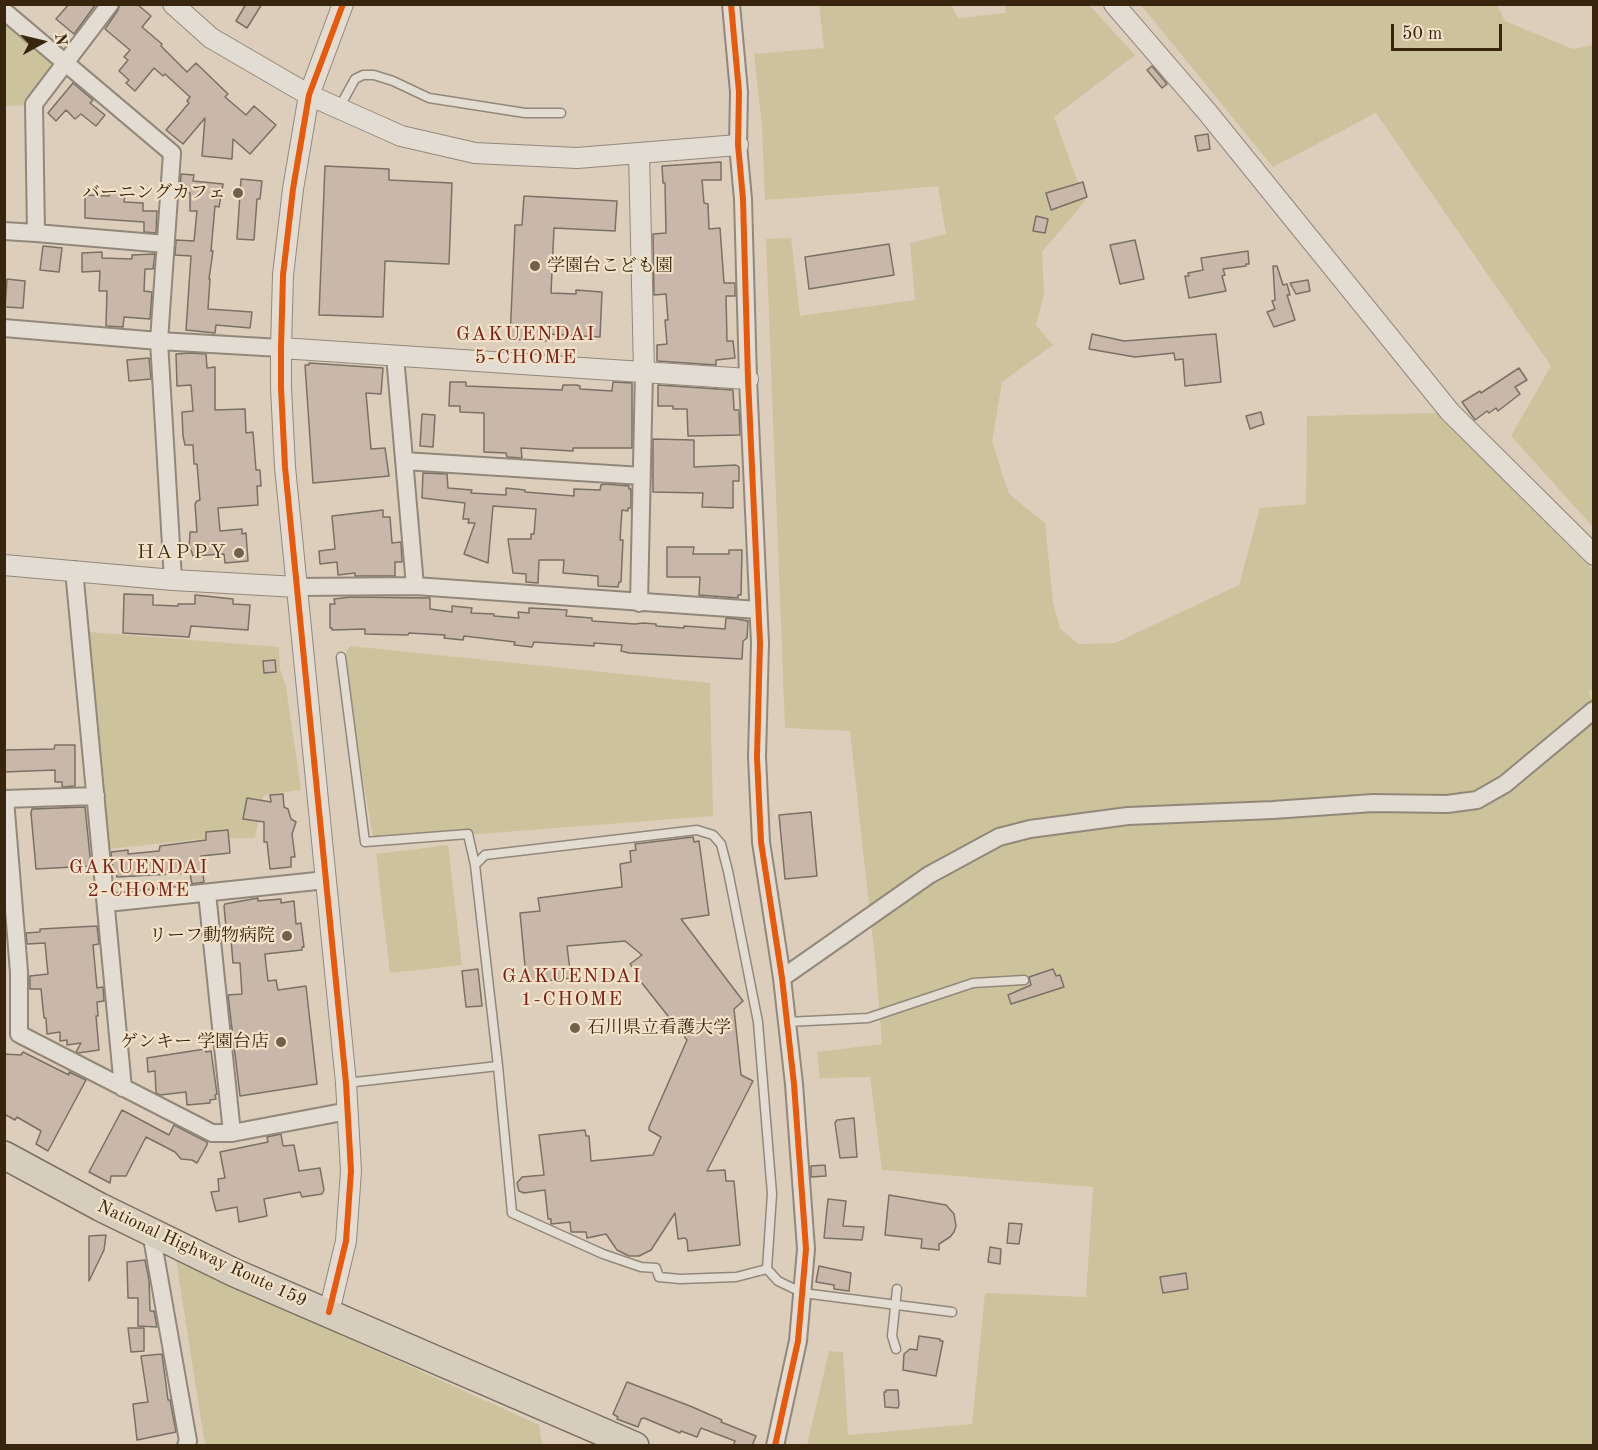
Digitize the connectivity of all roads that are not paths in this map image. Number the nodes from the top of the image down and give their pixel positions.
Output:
1 (110, 4) edge
2 (173, 4) edge
3 (343, 4) edge
4 (731, 4) edge
5 (1114, 4) edge
6 (4, 11) edge
7 (66, 63) junction
8 (309, 95) junction
9 (339, 109) junction
10 (561, 113) dead end
11 (738, 145) junction
12 (639, 153) junction
13 (4, 231) edge
14 (36, 233) junction
15 (166, 244) junction
16 (4, 328) edge
17 (159, 341) junction
18 (281, 348) junction
19 (395, 356) junction
20 (644, 371) junction
21 (748, 380) junction
22 (404, 461) junction
23 (642, 476) junction
24 (1593, 555) edge
25 (4, 565) edge
26 (74, 570) junction
27 (172, 580) junction
28 (415, 586) junction
29 (297, 587) junction
30 (639, 603) junction
31 (758, 610) junction
32 (340, 657) dead end
33 (1593, 710) edge
34 (96, 796) junction
35 (5, 799) edge
36 (476, 865) junction
37 (326, 880) junction
38 (207, 893) junction
39 (107, 903) junction
40 (12, 971) edge
41 (782, 978) junction
42 (1024, 980) dead end
43 (787, 1022) junction
44 (498, 1066) junction
45 (346, 1083) junction
46 (123, 1088) junction
47 (348, 1111) junction
48 (232, 1133) junction
49 (4, 1155) edge
50 (152, 1232) junction
51 (767, 1269) junction
52 (897, 1289) dead end
53 (803, 1293) junction
54 (895, 1305) junction
55 (329, 1312) junction
56 (952, 1312) dead end
57 (897, 1348) dead end
58 (621, 1443) edge
59 (186, 1446) edge
60 (775, 1446) edge

1 - 7 street
2 - 8 street
3 - 8 street
4 - 11 street
5 - 24 street
6 - 7 street
7 - 14 street
7 - 15 street
8 - 9 street
8 - 18 street
9 - 10 lane
9 - 12 street
11 - 12 street
11 - 21 street
12 - 20 street
13 - 14 street
14 - 15 street
15 - 17 street
16 - 17 street
17 - 18 street
17 - 27 street
18 - 19 street
18 - 29 street
19 - 20 street
19 - 22 street
20 - 21 street
20 - 23 street
21 - 31 street
22 - 23 street
22 - 28 street
23 - 30 street
25 - 26 street
26 - 27 street
26 - 34 street
27 - 29 street
28 - 29 street
28 - 30 street
29 - 37 street
30 - 31 street
31 - 41 street
32 - 36 lane
33 - 41 street
34 - 35 street
34 - 39 street
35 - 40 street
36 - 44 lane
36 - 51 lane
37 - 38 street
37 - 45 street
38 - 39 street
38 - 48 street
39 - 46 street
40 - 46 street
41 - 43 street
42 - 43 lane
43 - 53 street
44 - 45 lane
44 - 51 lane
45 - 47 street
46 - 48 street
47 - 48 street
47 - 55 street
49 - 50 highway, National Highway Route 159
50 - 55 highway, National Highway Route 159
50 - 59 street
51 - 53 lane
52 - 54 lane
53 - 54 lane
53 - 60 street
54 - 56 lane
54 - 57 lane
55 - 58 highway, National Highway Route 159

